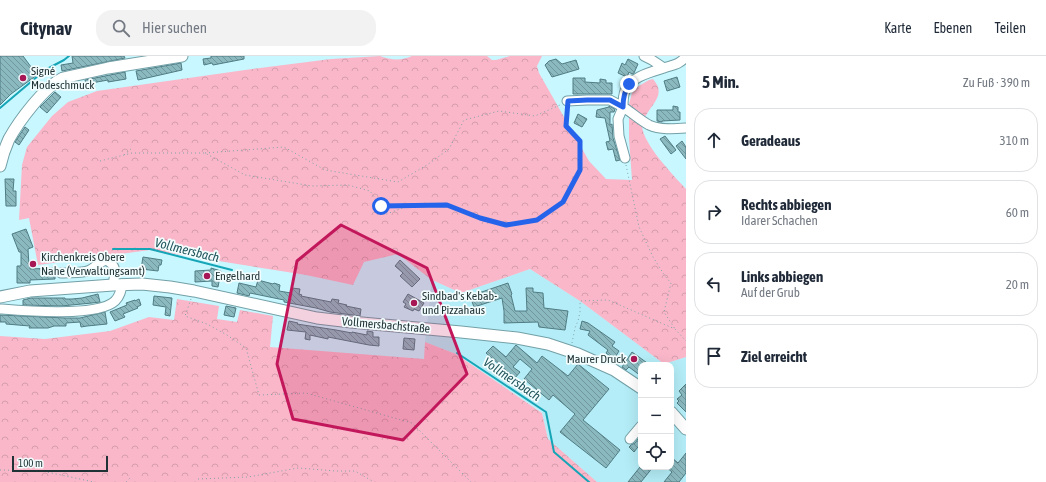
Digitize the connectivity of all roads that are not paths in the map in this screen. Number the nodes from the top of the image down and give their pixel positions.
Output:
1 (182, 56) edge
2 (644, 56) edge
3 (686, 56) edge
4 (664, 68) junction
5 (568, 101) road end
6 (623, 107) junction
7 (686, 128) edge
8 (625, 158) road end
9 (0, 166) edge
10 (61, 273) dead end
11 (118, 284) junction
12 (0, 288) edge
13 (30, 290) junction
14 (0, 296) edge
15 (1, 310) dead end
16 (638, 386) edge
17 (674, 415) edge
18 (686, 428) edge
19 (638, 430) edge
20 (630, 439) dead end

1 - 9 main road
2 - 4 street
3 - 4 street
4 - 6 street
5 - 6 street
6 - 7 street
6 - 8 street
10 - 11 street
11 - 13 main road, Vollmersbachstraße
11 - 15 street
11 - 16 main road, Vollmersbachstraße
12 - 13 main road, Vollmersbachstraße
13 - 14 main road, Vollmersbachstraße
17 - 18 main road
19 - 20 street

